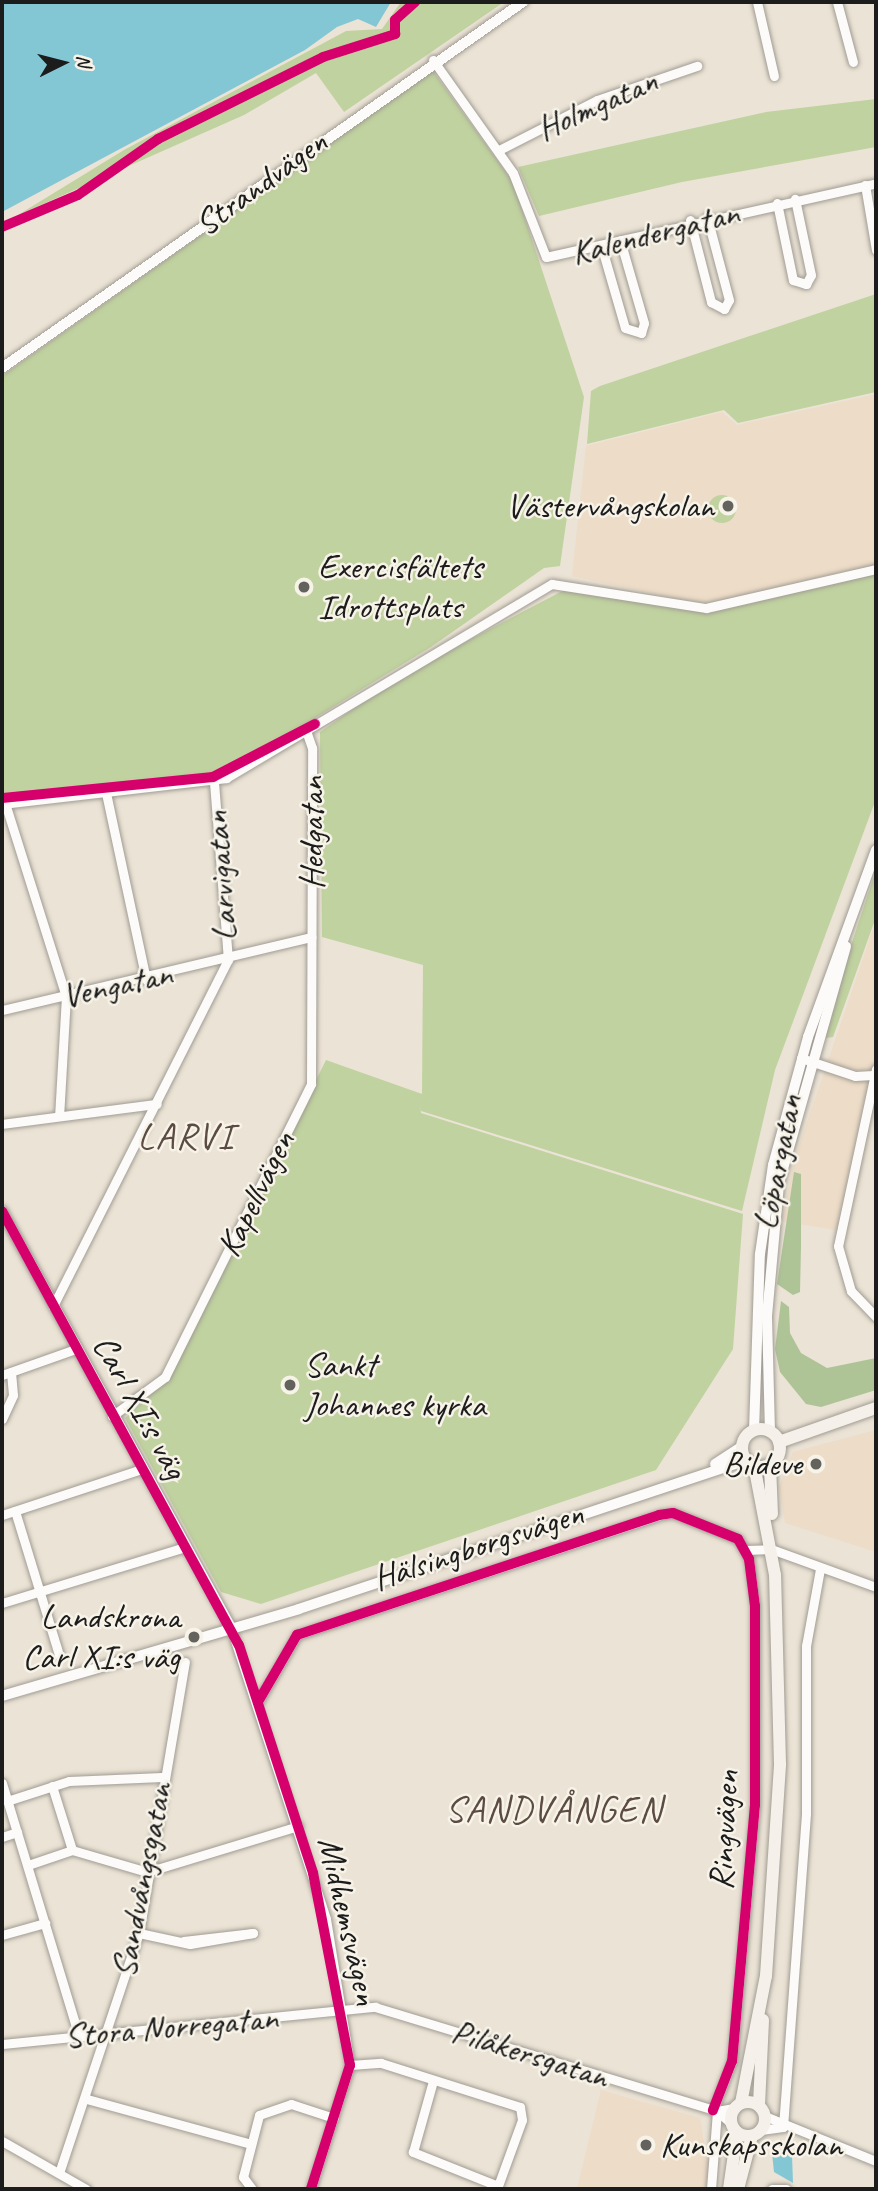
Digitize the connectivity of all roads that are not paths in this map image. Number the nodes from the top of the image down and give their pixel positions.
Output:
1 (523, 2) edge
2 (757, 2) edge
3 (837, 2) edge
4 (433, 60) junction
5 (853, 62) dead end
6 (697, 66) dead end
7 (774, 76) dead end
8 (499, 150) junction
9 (876, 183) edge
10 (865, 185) junction
11 (795, 199) junction
12 (777, 203) junction
13 (708, 217) junction
14 (690, 220) junction
15 (620, 240) junction
16 (601, 245) junction
17 (876, 250) edge
18 (2, 368) edge
19 (876, 569) edge
20 (306, 730) junction
21 (214, 781) junction
22 (106, 793) junction
23 (3, 803) edge
24 (876, 850) edge
25 (312, 937) junction
26 (228, 960) junction
27 (146, 980) junction
28 (66, 996) junction
29 (2, 1010) edge
30 (805, 1059) junction
31 (874, 1073) edge
32 (158, 1104) junction
33 (59, 1116) junction
34 (2, 1125) edge
35 (3, 1217) edge
36 (53, 1306) junction
37 (876, 1317) edge
38 (76, 1349) junction
39 (6, 1373) edge
40 (876, 1408) edge
41 (112, 1416) junction
42 (2, 1419) edge
43 (754, 1431) junction
44 (770, 1432) junction
45 (779, 1443) junction
46 (743, 1446) junction
47 (750, 1463) junction
48 (770, 1465) junction
49 (713, 1466) junction
50 (142, 1469) junction
51 (15, 1511) junction
52 (2, 1515) edge
53 (185, 1547) junction
54 (772, 1549) junction
55 (746, 1550) junction
56 (820, 1569) junction
57 (876, 1587) edge
58 (38, 1591) junction
59 (2, 1604) edge
60 (230, 1628) junction
61 (59, 1656) dead end
62 (185, 1662) dead end
63 (2, 1696) edge
64 (258, 1702) junction
65 (162, 1777) junction
66 (2, 1783) edge
67 (52, 1786) junction
68 (7, 1801) junction
69 (298, 1826) junction
70 (17, 1832) junction
71 (2, 1837) edge
72 (72, 1850) junction
73 (28, 1865) junction
74 (147, 1872) junction
75 (45, 1923) junction
76 (139, 1933) junction
77 (2, 1935) edge
78 (183, 1941) junction
79 (763, 1998) junction
80 (341, 2012) junction
81 (79, 2036) junction
82 (107, 2036) junction
83 (2, 2044) edge
84 (350, 2066) junction
85 (433, 2081) junction
86 (87, 2099) junction
87 (738, 2105) junction
88 (715, 2110) junction
89 (762, 2110) junction
90 (334, 2118) junction
91 (783, 2127) junction
92 (734, 2128) junction
93 (757, 2133) junction
94 (2, 2141) edge
95 (251, 2144) junction
96 (876, 2161) edge
97 (59, 2173) junction
98 (86, 2189) edge
99 (252, 2189) edge
100 (311, 2189) edge
101 (711, 2189) edge
102 (729, 2189) edge
103 (738, 2189) edge
104 (772, 2189) edge
105 (786, 2189) edge

1 - 4 street, Strandvägen
2 - 7 street
3 - 5 street
4 - 8 street, Kalendergatan
4 - 18 street, Strandvägen
6 - 8 street, Holmgatan
8 - 16 street, Kalendergatan
9 - 10 street, Kalendergatan
10 - 11 street, Kalendergatan
10 - 17 street
11 - 12 street, Kalendergatan
11 - 12 street
12 - 13 street, Kalendergatan
13 - 14 street, Kalendergatan
13 - 14 street
14 - 15 street, Kalendergatan
15 - 16 street, Kalendergatan
15 - 16 street
19 - 20 street
20 - 21 street
20 - 25 street, Hedgatan
21 - 22 street
21 - 26 street, Larvigatan
22 - 23 street
22 - 27 street
23 - 28 street
24 - 30 street, Löpargatan
25 - 26 street, Vengatan
25 - 41 street, Kapellvägen
26 - 27 street, Vengatan
26 - 32 street, Larvigatan
27 - 28 street, Vengatan
28 - 29 street, Vengatan
28 - 33 street
30 - 31 street
30 - 43 street, Löpargatan
30 - 44 street, Löpargatan
31 - 37 street
32 - 33 street
32 - 36 street, Larvigatan
33 - 34 street
35 - 36 street, Carl XI:s väg
36 - 38 street, Carl XI:s väg
38 - 39 street
38 - 41 street, Carl XI:s väg
39 - 42 street
40 - 45 main road
41 - 50 street, Carl XI:s väg
43 - 44 main road
43 - 46 main road
44 - 45 main road
45 - 48 main road
46 - 47 main road
46 - 49 street, Hälsingborgsvägen
47 - 48 main road
47 - 49 street, Hälsingborgsvägen
47 - 54 main road, Ringvägen
48 - 54 main road, Ringvägen
49 - 60 street, Hälsingborgsvägen
50 - 51 street
50 - 53 street, Carl XI:s väg
51 - 52 street
51 - 58 street
53 - 58 street
53 - 60 street, Carl XI:s väg
54 - 55 street
54 - 56 street
54 - 79 main road, Ringvägen
55 - 64 street, Hälsingborgsvägen
55 - 88 street, Ringvägen
56 - 57 street
56 - 91 street
58 - 59 street
58 - 61 street
60 - 63 street, Hälsingborgsvägen
60 - 64 street, Midhemsvägen
62 - 65 street, Sandvångsgatan
64 - 69 street, Midhemsvägen
65 - 67 street
65 - 74 street, Sandvångsgatan
66 - 68 street
67 - 68 street
67 - 72 street
68 - 70 street
69 - 74 street
69 - 80 street, Midhemsvägen
70 - 71 street
70 - 73 street
72 - 73 street
72 - 74 street
73 - 75 street
74 - 76 street, Sandvångsgatan
75 - 77 street
75 - 81 street
76 - 78 street
76 - 82 street, Sandvångsgatan
78 - 78 street
79 - 87 main road, Ringvägen
79 - 89 main road, Ringvägen
80 - 82 street, Stora Norregatan
80 - 84 street, Midhemsvägen
80 - 88 street, Pilåkersgatan
81 - 82 street, Stora Norregatan
81 - 83 street, Stora Norregatan
82 - 86 street, Sandvångsgatan
84 - 85 street
84 - 90 street, Midhemsvägen
85 - 85 street
86 - 95 street
86 - 97 street, Sandvångsgatan
87 - 88 street, Pilåkersgatan
87 - 89 main road
87 - 92 main road, Ringvägen
88 - 92 street, Pilåkersgatan
88 - 101 street, Ringvägen
89 - 91 street
89 - 93 main road, Ringvägen
90 - 95 street
90 - 100 street, Midhemsvägen
91 - 93 street
91 - 96 street
92 - 93 main road
92 - 102 main road
93 - 103 main road
94 - 97 street
95 - 99 street
97 - 98 street
104 - 105 street

